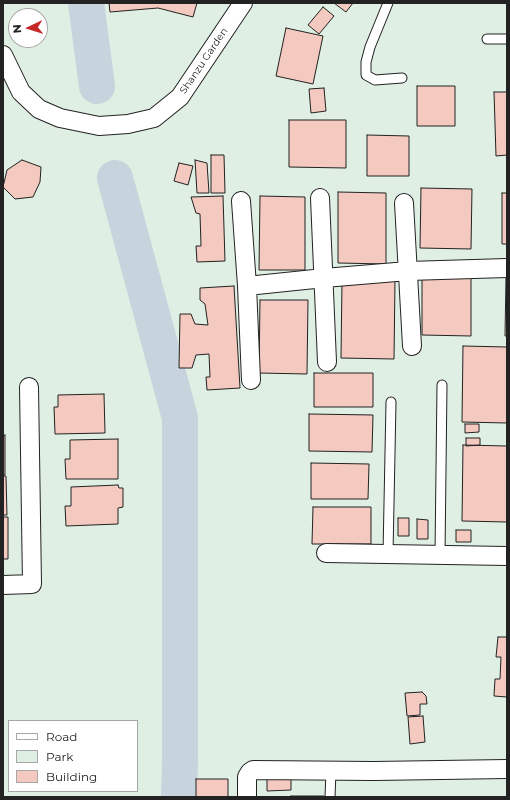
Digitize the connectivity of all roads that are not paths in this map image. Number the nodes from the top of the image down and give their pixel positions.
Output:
1 (243, 3) edge
2 (388, 3) edge
3 (487, 39) dead end
4 (507, 39) edge
5 (6, 61) edge
6 (402, 78) dead end
7 (3, 89) edge
8 (320, 198) dead end
9 (241, 201) dead end
10 (404, 203) dead end
11 (507, 268) edge
12 (408, 271) junction
13 (324, 278) junction
14 (247, 286) junction
15 (412, 346) dead end
16 (327, 362) dead end
17 (251, 380) dead end
18 (442, 385) dead end
19 (29, 387) dead end
20 (391, 402) dead end
21 (326, 553) dead end
22 (388, 554) junction
23 (440, 554) junction
24 (507, 556) edge
25 (3, 585) edge
26 (507, 769) edge
27 (331, 771) junction
28 (247, 797) edge
29 (330, 797) edge

1 - 5 street, Shanzu Garden
2 - 6 lane
3 - 4 lane
5 - 7 street
8 - 13 street
9 - 14 street
10 - 12 street
11 - 12 street
12 - 13 street
12 - 15 street
13 - 14 street
13 - 16 street
14 - 17 street
18 - 23 lane
19 - 25 street
20 - 22 lane
21 - 22 street
22 - 23 street
23 - 24 street
26 - 27 street
27 - 28 street
27 - 29 lane

